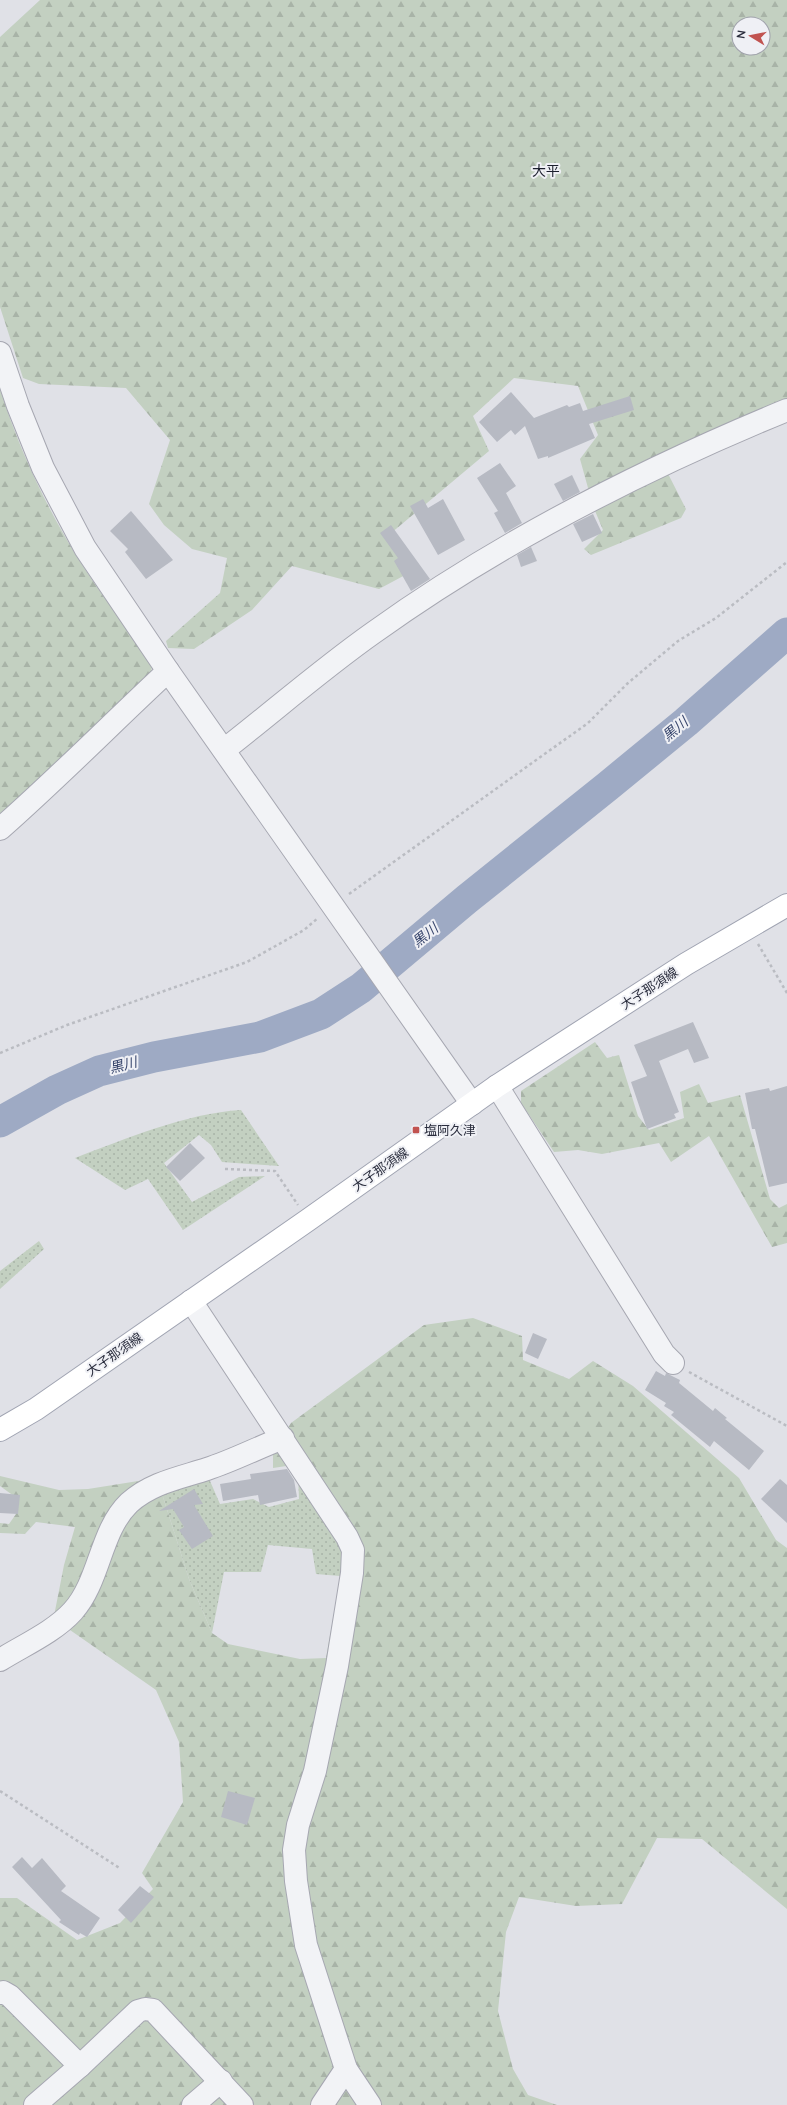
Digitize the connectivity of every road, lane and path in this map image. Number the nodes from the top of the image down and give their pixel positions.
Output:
1 (0, 353) edge
2 (787, 410) edge
3 (787, 562) edge
4 (168, 671) junction
5 (224, 750) junction
6 (0, 829) edge
7 (787, 905) edge
8 (335, 909) junction
9 (748, 928) junction
10 (787, 993) edge
11 (0, 1053) edge
12 (496, 1086) junction
13 (472, 1104) junction
14 (225, 1169) dead end
15 (308, 1220) junction
16 (191, 1301) junction
17 (673, 1363) joint
18 (787, 1426) edge
19 (0, 1430) edge
20 (283, 1438) junction
21 (0, 1660) edge
22 (0, 1791) edge
23 (121, 1869) dead end
24 (0, 1993) edge
25 (80, 2066) junction
26 (346, 2069) junction
27 (222, 2081) junction
28 (35, 2105) edge
29 (193, 2105) edge
30 (242, 2105) edge
31 (322, 2105) edge
32 (370, 2105) edge

1 - 4 street
2 - 5 street
3 - 8 path
4 - 5 street
4 - 6 street
5 - 8 street
7 - 9 main road, 大子那須線
8 - 11 path
8 - 13 street
9 - 10 path
9 - 12 main road, 大子那須線
12 - 13 main road, 大子那須線
12 - 17 street
13 - 15 main road, 大子那須線
14 - 15 path
15 - 16 main road, 大子那須線
16 - 19 main road, 大子那須線
16 - 20 street
17 - 18 path
20 - 21 street
20 - 26 street
22 - 23 path
24 - 25 street
25 - 27 street
25 - 28 street
26 - 31 street
26 - 32 street
27 - 29 street
27 - 30 street

